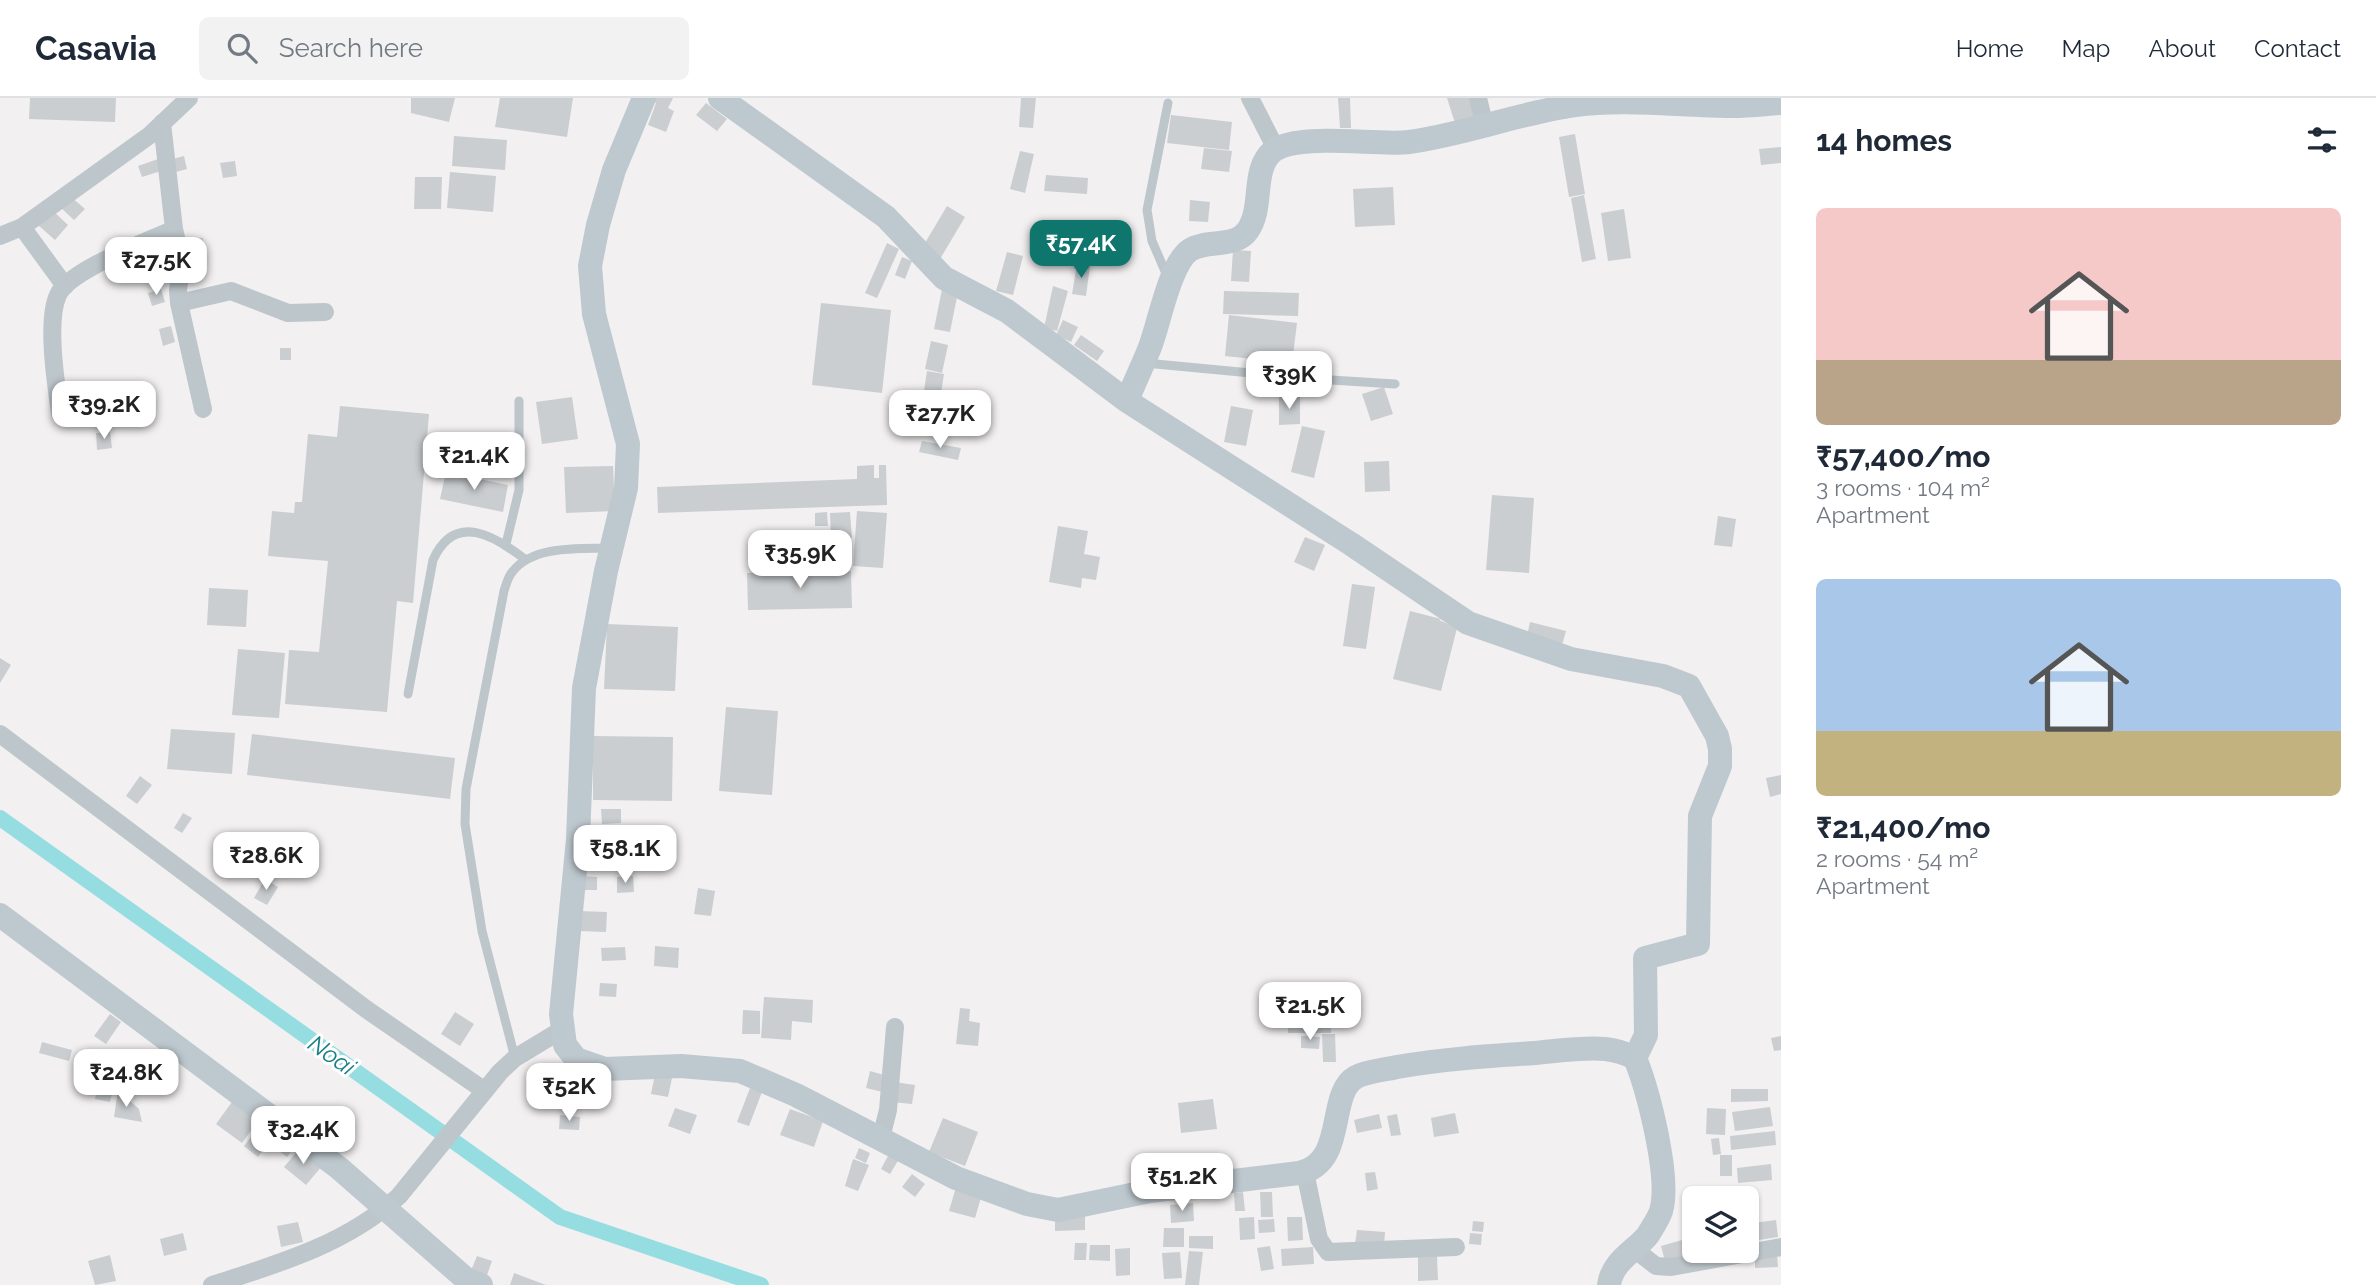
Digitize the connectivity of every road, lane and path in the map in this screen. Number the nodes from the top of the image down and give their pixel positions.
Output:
1 (189, 98) edge
2 (644, 98) edge
3 (720, 98) edge
4 (1250, 98) edge
5 (1478, 98) edge
6 (1706, 102) edge
7 (1168, 103) dead end
8 (1781, 103) edge
9 (162, 123) junction
10 (1485, 127) junction
11 (1276, 149) junction
12 (22, 227) junction
13 (174, 229) junction
14 (0, 236) edge
15 (1170, 283) junction
16 (65, 286) junction
17 (178, 303) junction
18 (325, 312) dead end
19 (1143, 362) junction
20 (1395, 384) dead end
21 (519, 401) dead end
22 (1127, 401) junction
23 (203, 409) dead end
24 (60, 413) dead end
25 (506, 544) junction
26 (612, 548) junction
27 (526, 560) junction
28 (408, 694) dead end
29 (0, 734) edge
30 (0, 915) edge
31 (895, 1027) dead end
32 (563, 1029) junction
33 (514, 1058) junction
34 (1635, 1058) junction
35 (485, 1091) junction
36 (881, 1138) junction
37 (1305, 1171) junction
38 (393, 1202) junction
39 (1456, 1247) dead end
40 (1781, 1247) edge
41 (1633, 1248) junction
42 (212, 1285) edge
43 (481, 1285) edge
44 (1609, 1285) edge

1 - 9 street
2 - 26 street
3 - 22 street
4 - 11 street
5 - 10 street
6 - 8 street
6 - 10 street
7 - 15 lane
9 - 12 street
9 - 13 street
10 - 11 street
11 - 15 street
12 - 14 street
12 - 16 street
13 - 16 street
13 - 17 street
15 - 19 street
16 - 24 street
17 - 18 street
17 - 23 street
19 - 20 lane
19 - 22 street
21 - 25 lane
22 - 34 street
25 - 27 lane
25 - 28 lane
26 - 27 lane
26 - 32 street
27 - 33 lane
29 - 35 street
30 - 38 street
31 - 36 street
32 - 33 street
32 - 36 street
33 - 35 street
34 - 37 street
34 - 41 street
35 - 38 street
36 - 37 street
37 - 39 street
38 - 42 street
38 - 43 street
40 - 41 street
41 - 44 street

